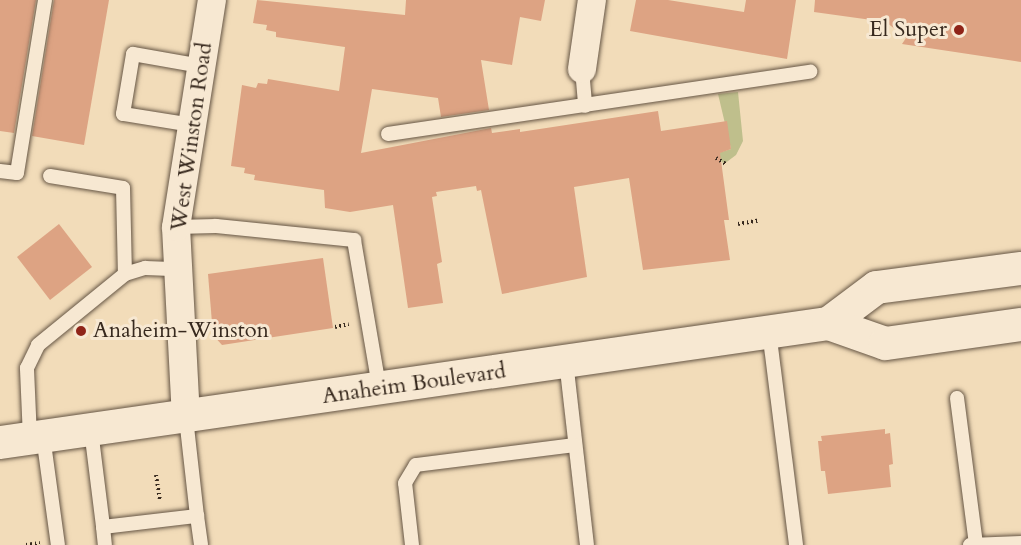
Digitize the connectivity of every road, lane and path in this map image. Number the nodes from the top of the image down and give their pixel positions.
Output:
1 (45, 0) edge
2 (212, 0) edge
3 (592, 0) edge
4 (201, 66) junction
5 (582, 69) joint
6 (810, 72) dead end
7 (585, 106) junction
8 (192, 125) junction
9 (388, 134) dead end
10 (716, 158) dead end
11 (726, 164) dead end
12 (0, 171) edge
13 (50, 176) dead end
14 (760, 220) dead end
15 (738, 224) dead end
16 (176, 227) junction
17 (1021, 268) edge
18 (178, 269) junction
19 (125, 274) junction
20 (828, 323) junction
21 (352, 324) dead end
22 (1021, 324) edge
23 (335, 327) dead end
24 (769, 331) junction
25 (566, 361) junction
26 (379, 390) junction
27 (957, 398) dead end
28 (186, 418) junction
29 (91, 430) junction
30 (24, 439) edge
31 (574, 445) junction
32 (156, 476) dead end
33 (160, 506) dead end
34 (197, 516) junction
35 (103, 527) junction
36 (43, 543) dead end
37 (1021, 543) edge
38 (976, 544) edge
39 (26, 545) edge
40 (58, 545) edge
41 (105, 545) edge
42 (201, 545) edge
43 (412, 545) edge
44 (587, 545) edge
45 (796, 545) edge
46 (970, 545) edge

1 - 12 lane
2 - 4 street, West Winston Road
3 - 5 street
4 - 8 street, West Winston Road
4 - 8 lane
5 - 7 lane
6 - 7 lane
7 - 9 lane
8 - 16 street, West Winston Road
10 - 11 path
13 - 19 lane
14 - 15 path
16 - 18 street, West Winston Road
16 - 26 lane
17 - 20 main road, Anaheim Boulevard
18 - 19 lane
18 - 28 street, West Winston Road
19 - 30 lane
20 - 22 main road, Anaheim Boulevard
20 - 24 main road, Anaheim Boulevard
21 - 23 path
24 - 25 main road, Anaheim Boulevard
24 - 45 lane
25 - 26 main road, Anaheim Boulevard
25 - 31 lane
26 - 28 main road, Anaheim Boulevard
27 - 38 lane
28 - 29 main road, Anaheim Boulevard
28 - 34 lane
29 - 30 main road, Anaheim Boulevard
29 - 35 lane
30 - 40 lane
31 - 43 lane
31 - 44 lane
32 - 33 path
34 - 35 lane
34 - 42 lane
35 - 41 lane
36 - 39 path
37 - 38 lane
38 - 46 lane

